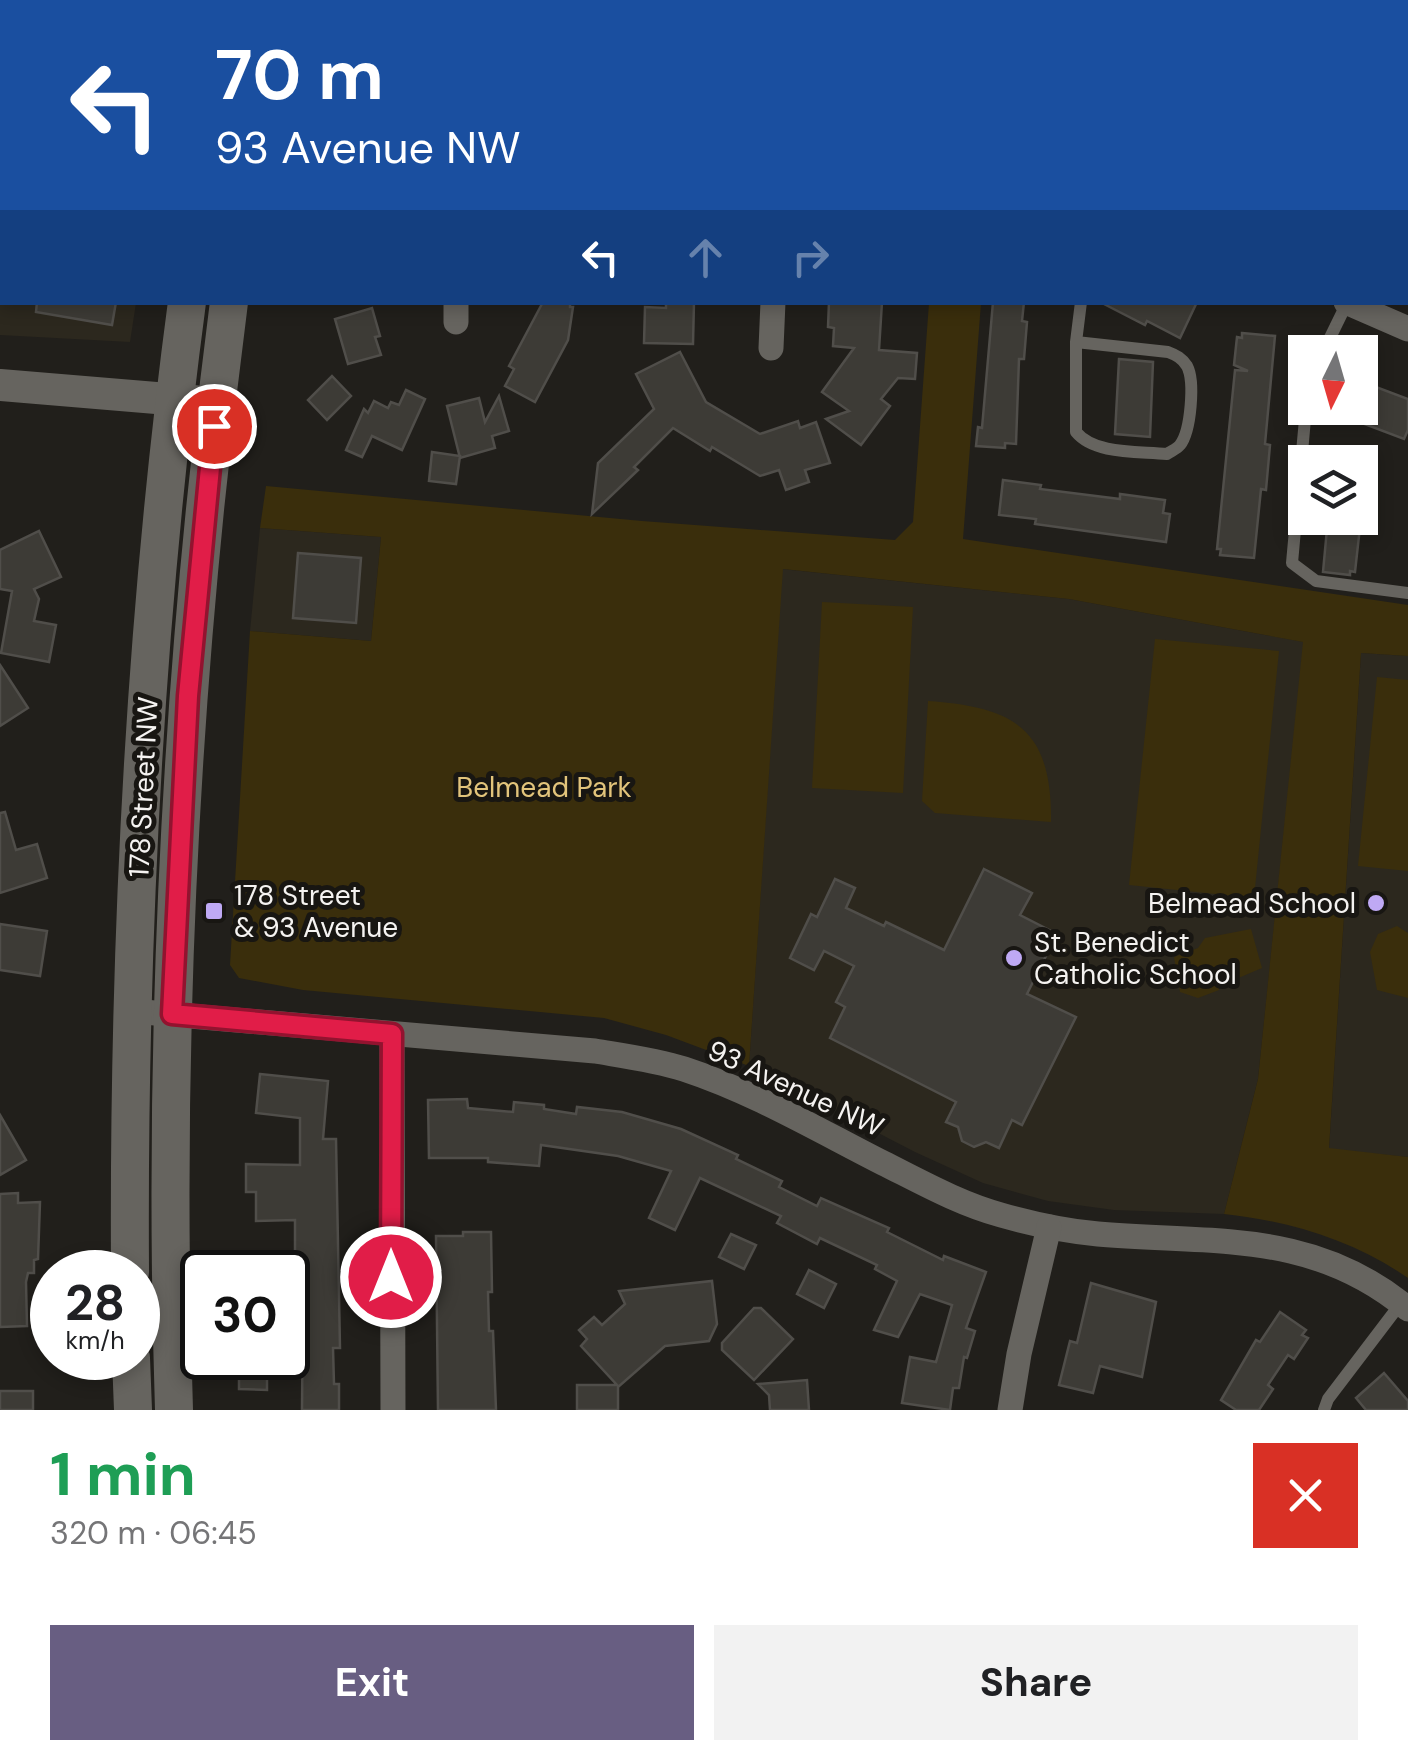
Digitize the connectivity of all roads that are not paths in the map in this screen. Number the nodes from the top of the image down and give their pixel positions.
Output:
1 (187, 305) edge
2 (229, 305) edge
3 (774, 305) edge
4 (1081, 305) edge
5 (1346, 305) edge
6 (1352, 305) edge
7 (1408, 329) edge
8 (1331, 335) edge
9 (1076, 342) junction
10 (771, 348) dead end
11 (0, 385) edge
12 (174, 399) junction
13 (216, 403) junction
14 (1304, 425) edge
15 (1408, 593) edge
16 (132, 1011) junction
17 (172, 1014) junction
18 (392, 1034) junction
19 (1049, 1227) junction
20 (130, 1250) edge
21 (1405, 1306) edge
22 (131, 1380) edge
23 (132, 1410) edge
24 (174, 1410) edge
25 (393, 1410) edge
26 (1010, 1410) edge
27 (1324, 1410) edge

1 - 12 main road, 178 Street NW
2 - 13 main road, 178 Street NW
3 - 10 street
4 - 9 lane
5 - 8 lane
6 - 7 street
9 - 9 lane
11 - 12 street
12 - 13 street
12 - 16 main road, 178 Street NW
13 - 17 main road, 178 Street NW
14 - 15 lane
16 - 17 street, 93 Avenue NW
16 - 20 main road, 178 Street NW
17 - 18 street, 93 Avenue NW
17 - 24 main road, 178 Street NW
18 - 19 street, 93 Avenue NW
18 - 25 street
19 - 21 street, 93 Avenue NW
19 - 26 street
21 - 27 lane
22 - 23 main road

